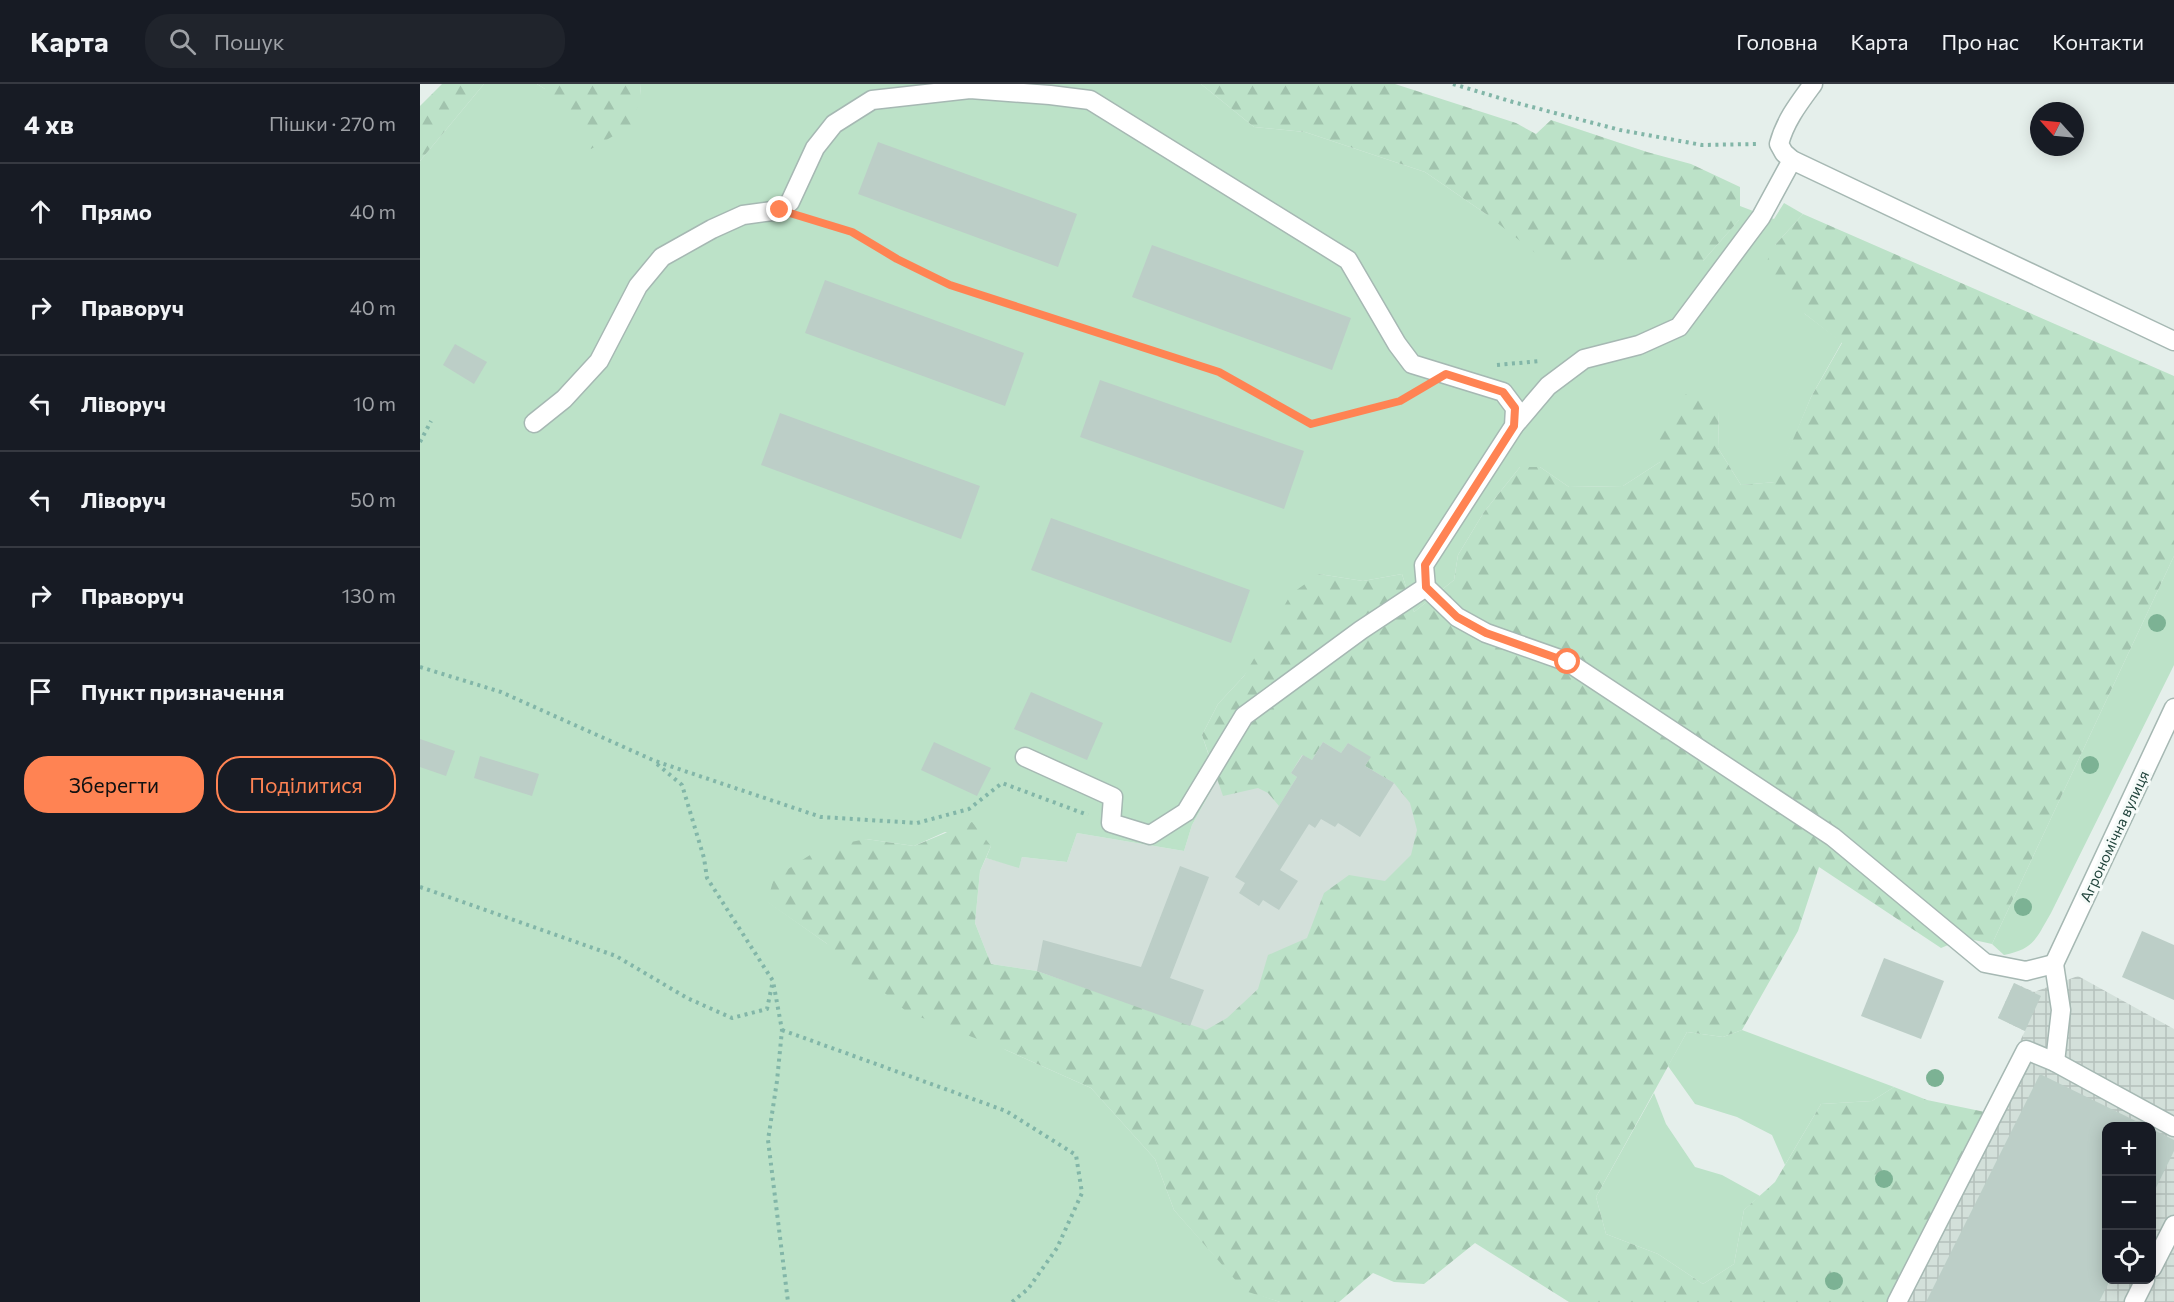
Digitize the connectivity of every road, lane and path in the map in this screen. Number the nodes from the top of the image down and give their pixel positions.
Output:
1 (1453, 84) edge
2 (1813, 84) edge
3 (1779, 144) junction
4 (1792, 160) junction
5 (780, 210) junction
6 (2174, 341) edge
7 (1542, 361) dead end
8 (1489, 366) dead end
9 (1446, 374) junction
10 (431, 421) dead end
11 (534, 423) dead end
12 (1514, 426) junction
13 (420, 442) edge
14 (1426, 587) junction
15 (420, 667) edge
16 (2174, 708) edge
17 (1025, 757) dead end
18 (655, 761) junction
19 (1111, 823) junction
20 (420, 887) edge
21 (2054, 964) junction
22 (773, 981) junction
23 (782, 1030) junction
24 (2055, 1062) junction
25 (2174, 1127) edge
26 (2174, 1225) edge
27 (2156, 1259) edge
28 (2143, 1284) edge
29 (788, 1302) edge
30 (1012, 1302) edge
31 (1897, 1302) edge
32 (2134, 1302) edge

1 - 3 path
2 - 3 street
3 - 4 street
4 - 6 street
4 - 12 street
5 - 9 path
5 - 9 street
5 - 11 street
7 - 8 path
9 - 12 street
10 - 13 path
12 - 14 street
14 - 19 street
14 - 21 street
15 - 18 path
16 - 21 street, Агрономічна вулиця
17 - 19 street
18 - 19 path
18 - 22 path
20 - 22 path
21 - 24 street
22 - 23 path
23 - 29 path
23 - 30 path
24 - 25 street
24 - 31 street
26 - 27 street
28 - 32 street

